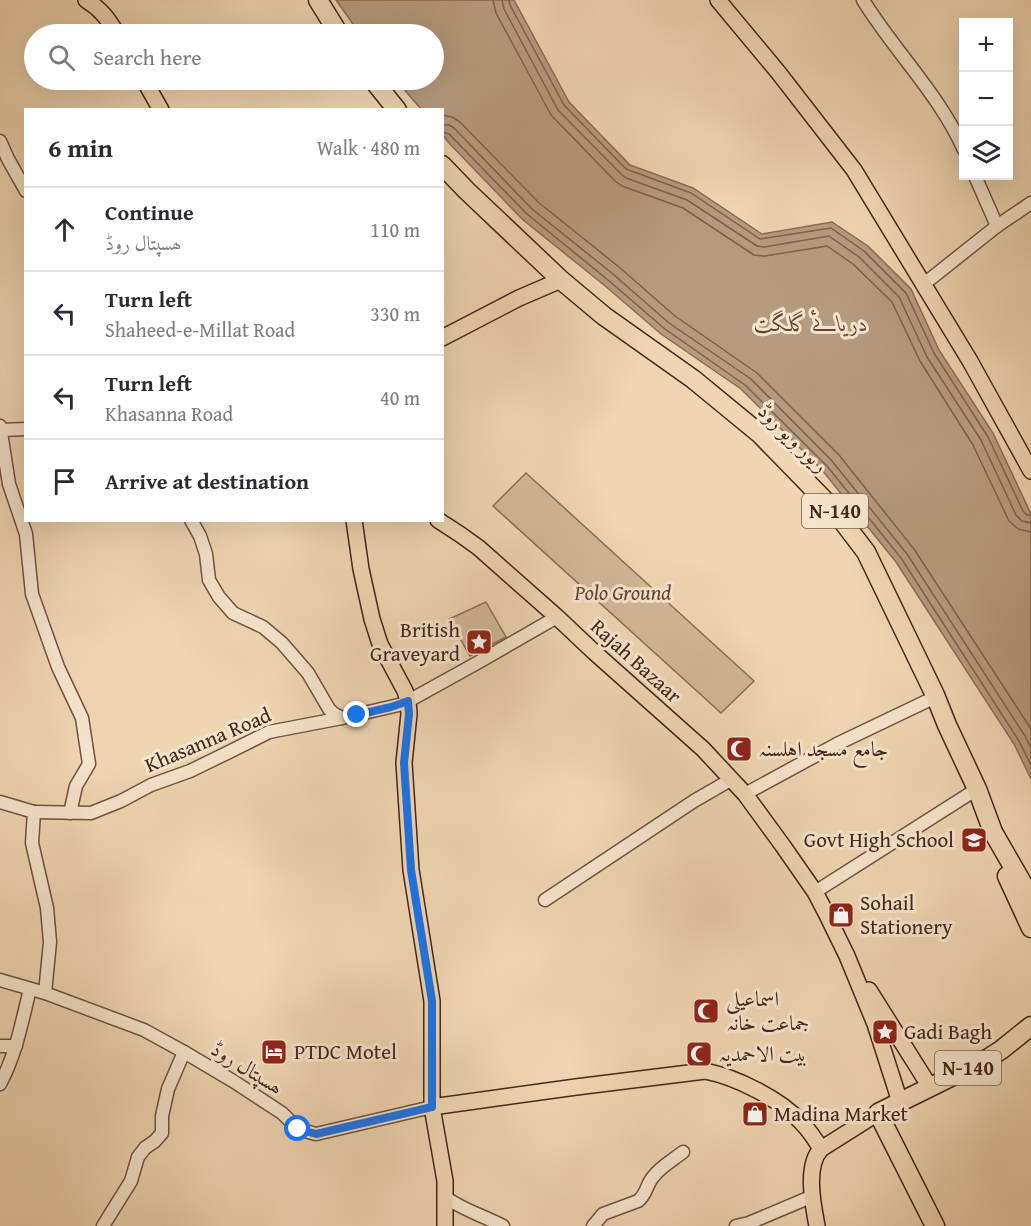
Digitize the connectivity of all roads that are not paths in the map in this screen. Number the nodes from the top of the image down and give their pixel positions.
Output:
1 (86, 0) edge
2 (318, 0) edge
3 (718, 0) edge
4 (863, 0) edge
5 (110, 24) edge
6 (333, 24) edge
7 (150, 90) edge
8 (381, 90) edge
9 (160, 108) edge
10 (395, 108) edge
11 (0, 141) edge
12 (959, 142) edge
13 (444, 167) edge
14 (977, 180) edge
15 (24, 187) edge
16 (1031, 203) edge
17 (997, 226) junction
18 (561, 280) junction
19 (924, 284) junction
20 (444, 337) edge
21 (0, 428) edge
22 (24, 429) edge
23 (1031, 471) edge
24 (192, 522) edge
25 (354, 522) edge
26 (441, 522) edge
27 (556, 616) junction
28 (408, 701) junction
29 (927, 701) dead end
30 (342, 718) junction
31 (732, 779) junction
32 (977, 789) junction
33 (745, 794) junction
34 (0, 801) edge
35 (34, 812) junction
36 (70, 813) junction
37 (993, 832) junction
38 (814, 892) junction
39 (1031, 898) edge
40 (545, 900) dead end
41 (1031, 928) edge
42 (0, 980) edge
43 (30, 989) junction
44 (45, 993) junction
45 (881, 1021) junction
46 (1031, 1026) edge
47 (0, 1046) edge
48 (16, 1046) junction
49 (184, 1052) junction
50 (0, 1084) edge
51 (930, 1087) junction
52 (900, 1102) junction
53 (432, 1107) junction
54 (878, 1113) junction
55 (821, 1149) junction
56 (682, 1152) dead end
57 (813, 1196) junction
58 (445, 1197) junction
59 (103, 1226) edge
60 (445, 1226) edge
61 (503, 1226) edge
62 (593, 1226) edge
63 (736, 1226) edge
64 (818, 1226) edge
65 (935, 1226) edge

1 - 5 main road
2 - 6 highway
3 - 19 main road
4 - 12 street
7 - 9 main road
8 - 10 highway
11 - 15 street
13 - 18 highway, ریور ویو روڈ / N-140
14 - 17 street
16 - 17 street
17 - 19 street
18 - 20 main road
18 - 32 highway, ریور ویو روڈ / N-140
19 - 23 main road
21 - 22 street
21 - 36 street
24 - 30 street
25 - 28 main road
26 - 27 main road, Rajah Bazaar
27 - 28 street, Khasanna Road
27 - 31 main road, Rajah Bazaar
28 - 30 street, Khasanna Road
28 - 53 main road
29 - 33 street
30 - 36 street, Khasanna Road
31 - 33 main road, Rajah Bazaar
31 - 40 street
32 - 37 highway, ریور ویو روڈ / N-140
32 - 38 street
33 - 38 main road, Rajah Bazaar
34 - 35 street, Khasanna Road
35 - 36 street, Khasanna Road
35 - 44 street
37 - 39 highway, ریور ویو روڈ
37 - 41 highway, N-140
38 - 45 main road, Rajah Bazaar
42 - 43 street, ھسپتال روڈ
43 - 44 street, ھسپتال روڈ
43 - 48 street
44 - 49 street, ھسپتال روڈ
45 - 51 main road
45 - 52 main road
46 - 51 highway, N-140
47 - 48 street
48 - 50 street
49 - 53 street, ھسپتال روڈ
49 - 59 street
51 - 52 highway, N-140
52 - 54 highway, N-140
53 - 55 main road
53 - 58 main road
54 - 55 main road
54 - 65 highway
55 - 57 main road
56 - 62 street
57 - 63 street
57 - 64 main road
58 - 60 main road
58 - 61 street

